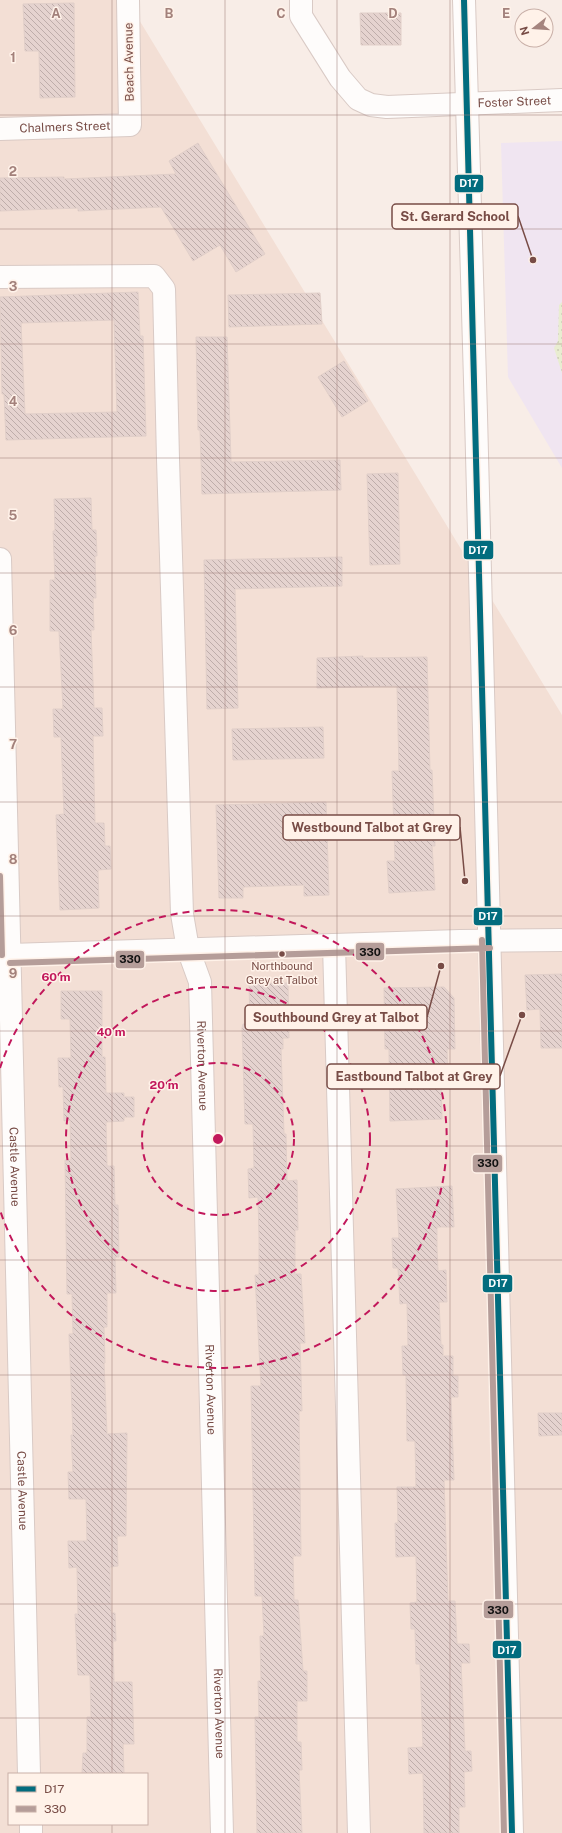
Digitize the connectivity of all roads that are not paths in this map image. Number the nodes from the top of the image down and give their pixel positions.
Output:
1 (128, 0) edge
2 (301, 0) edge
3 (464, 0) edge
4 (562, 100) edge
5 (467, 102) junction
6 (130, 125) joint
7 (0, 129) edge
8 (0, 277) edge
9 (0, 559) edge
10 (490, 940) junction
11 (562, 940) edge
12 (334, 945) junction
13 (188, 949) junction
14 (10, 955) junction
15 (29, 1773) edge
16 (222, 1833) edge
17 (359, 1833) edge
18 (512, 1833) edge

1 - 6 street, Beach Avenue
2 - 5 street, Foster Street
3 - 5 street
4 - 5 street, Foster Street
5 - 10 street
6 - 7 street, Chalmers Street
8 - 13 street, Riverton Avenue
9 - 14 street, Castle Avenue
10 - 11 street
10 - 12 street
10 - 18 street
12 - 13 street
12 - 17 street
13 - 14 street
13 - 16 street, Riverton Avenue
14 - 15 street, Castle Avenue

